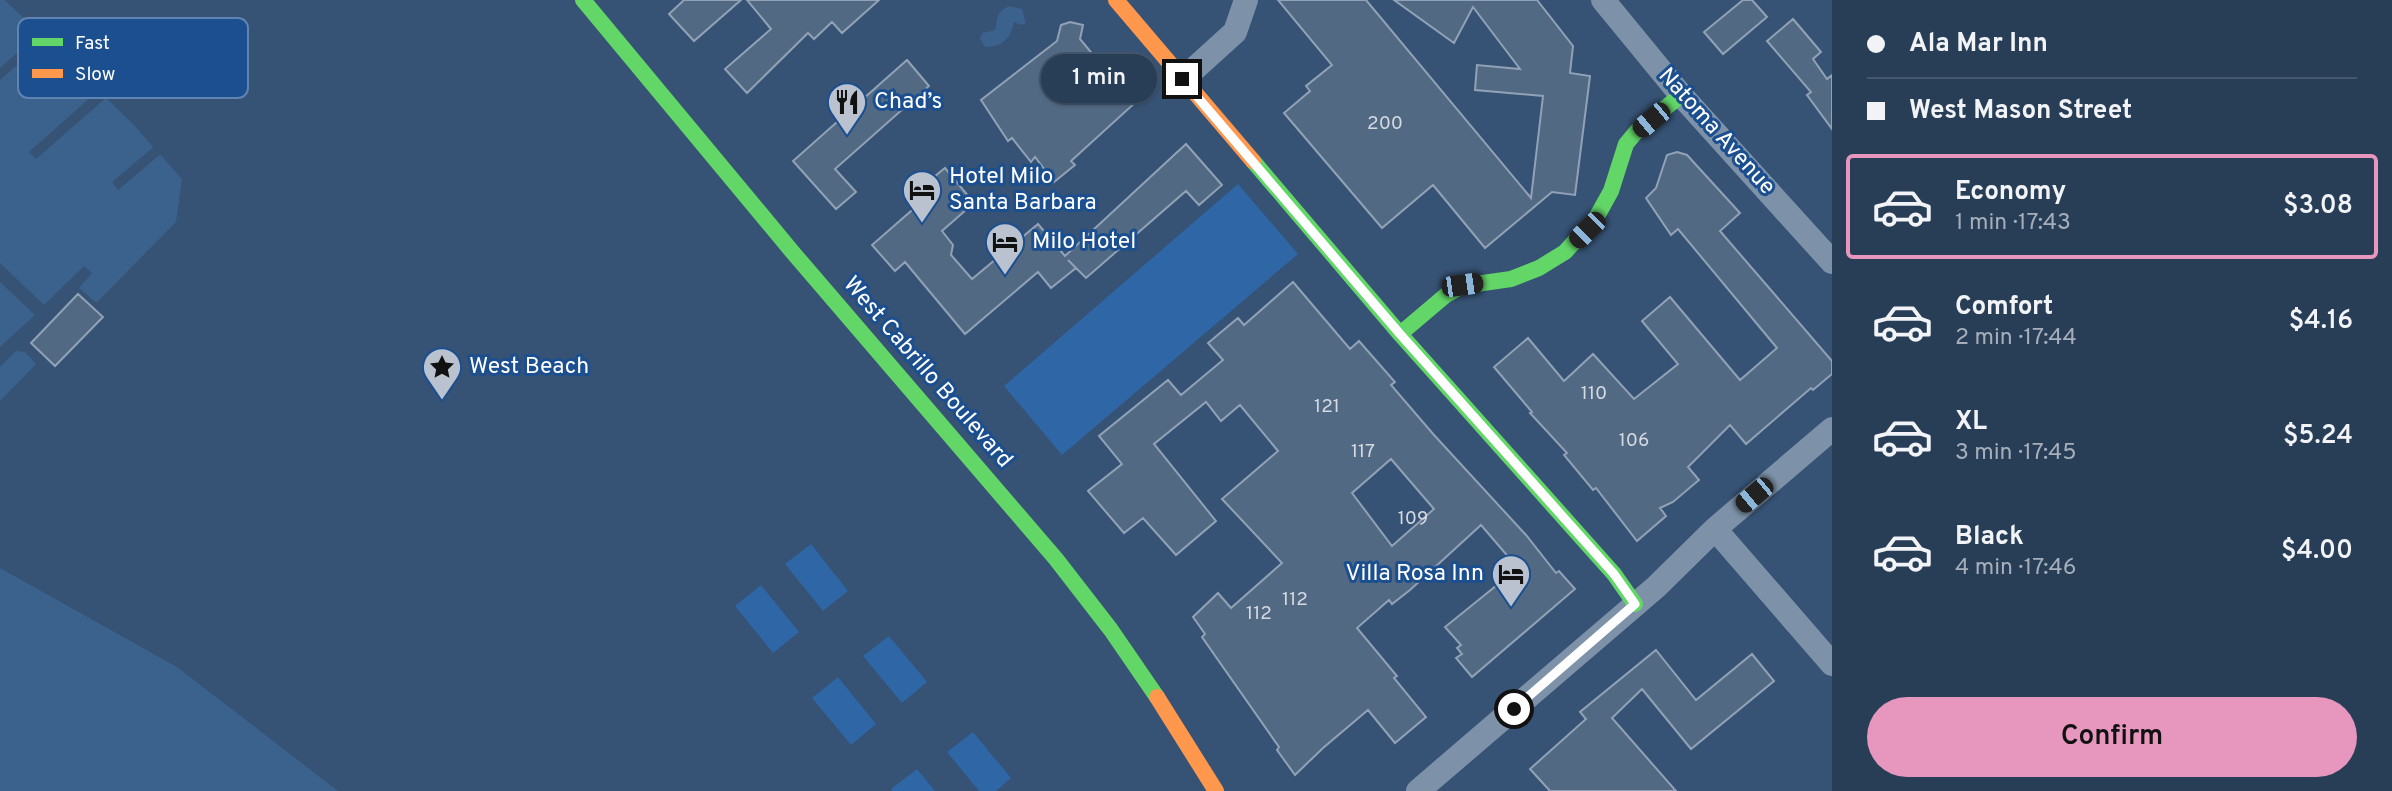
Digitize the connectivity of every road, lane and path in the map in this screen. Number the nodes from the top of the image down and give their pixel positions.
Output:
1 (583, 0) edge
2 (1116, 0) edge
3 (1246, 0) edge
4 (1603, 0) edge
5 (1182, 79) junction
6 (1681, 94) junction
7 (1832, 262) edge
8 (1400, 334) junction
9 (1832, 429) edge
10 (1714, 529) junction
11 (1635, 604) junction
12 (1832, 664) edge
13 (1216, 791) edge
14 (1418, 791) edge

1 - 13 street, West Cabrillo Boulevard
2 - 5 street
3 - 5 street
4 - 6 street, Natoma Avenue
5 - 8 street
6 - 7 street, Natoma Avenue
6 - 8 street
8 - 11 street
9 - 10 street
10 - 11 street
10 - 12 street
11 - 14 street

